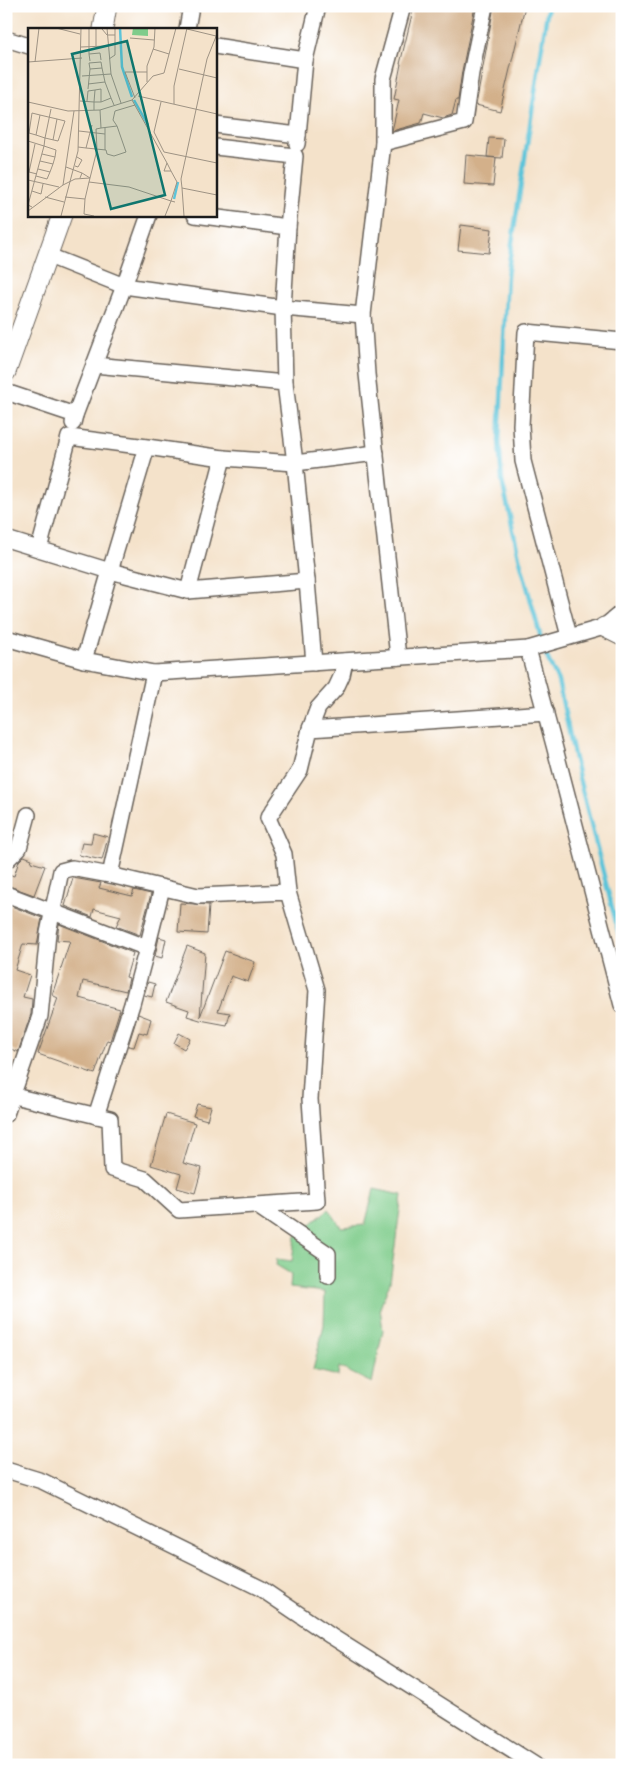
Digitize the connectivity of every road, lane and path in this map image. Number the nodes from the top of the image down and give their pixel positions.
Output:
1 (108, 6) edge
2 (191, 6) edge
3 (318, 6) edge
4 (485, 6) edge
5 (400, 7) edge
6 (103, 28) edge
7 (187, 28) edge
8 (6, 39) edge
9 (28, 46) edge
10 (216, 46) edge
11 (305, 60) junction
12 (216, 125) edge
13 (298, 135) junction
14 (383, 143) junction
15 (216, 147) edge
16 (295, 156) junction
17 (62, 216) edge
18 (149, 216) edge
19 (203, 216) edge
20 (288, 227) junction
21 (49, 256) junction
22 (124, 286) junction
23 (283, 308) junction
24 (363, 315) junction
25 (622, 341) edge
26 (94, 365) junction
27 (6, 372) edge
28 (285, 383) junction
29 (6, 392) edge
30 (75, 415) junction
31 (69, 437) junction
32 (147, 447) junction
33 (376, 453) junction
34 (223, 458) junction
35 (296, 464) junction
36 (6, 539) edge
37 (39, 549) junction
38 (110, 571) junction
39 (307, 581) junction
40 (188, 591) junction
41 (622, 612) edge
42 (604, 627) junction
43 (569, 636) junction
44 (622, 636) edge
45 (6, 638) edge
46 (528, 649) junction
47 (398, 657) junction
48 (84, 660) junction
49 (345, 661) junction
50 (314, 663) junction
51 (154, 673) junction
52 (546, 713) junction
53 (310, 729) junction
54 (28, 815) dead end
55 (6, 861) edge
56 (110, 875) junction
57 (162, 888) junction
58 (288, 892) junction
59 (6, 894) edge
60 (52, 911) junction
61 (147, 948) junction
62 (622, 1004) edge
63 (10, 1095) edge
64 (6, 1114) edge
65 (96, 1116) junction
66 (256, 1205) junction
67 (328, 1276) dead end
68 (6, 1470) edge
69 (535, 1765) edge

1 - 6 street
2 - 7 street
3 - 11 street
4 - 14 street
5 - 14 street
8 - 9 street
10 - 11 street
11 - 13 street
12 - 13 street
13 - 16 street
14 - 24 street
15 - 16 street
16 - 20 street
17 - 21 street
18 - 22 street
19 - 20 street
20 - 23 street
21 - 22 street
21 - 27 street
22 - 23 street
22 - 26 street
23 - 24 street
23 - 28 street
24 - 33 street
25 - 43 street
26 - 28 street
26 - 30 street
28 - 35 street
29 - 30 street
30 - 31 street
31 - 32 street
31 - 37 street
32 - 34 street
32 - 38 street
33 - 35 street
33 - 47 street
34 - 35 street
34 - 40 street
35 - 39 street
36 - 37 street
37 - 38 street
38 - 40 street
38 - 48 street
39 - 40 street
39 - 50 street
41 - 42 street
42 - 43 street
42 - 44 street
43 - 46 street
45 - 48 street
46 - 47 street
46 - 52 street
47 - 49 street
48 - 51 street
49 - 50 street
49 - 53 street
50 - 51 street
51 - 56 street
52 - 53 street
52 - 62 street
53 - 58 street
54 - 55 street
56 - 57 street
56 - 60 street
57 - 58 street
57 - 61 street
58 - 66 street
59 - 60 street
60 - 61 street
60 - 63 street
61 - 65 street
63 - 64 street
63 - 65 street
65 - 66 street
66 - 67 street
68 - 69 street

